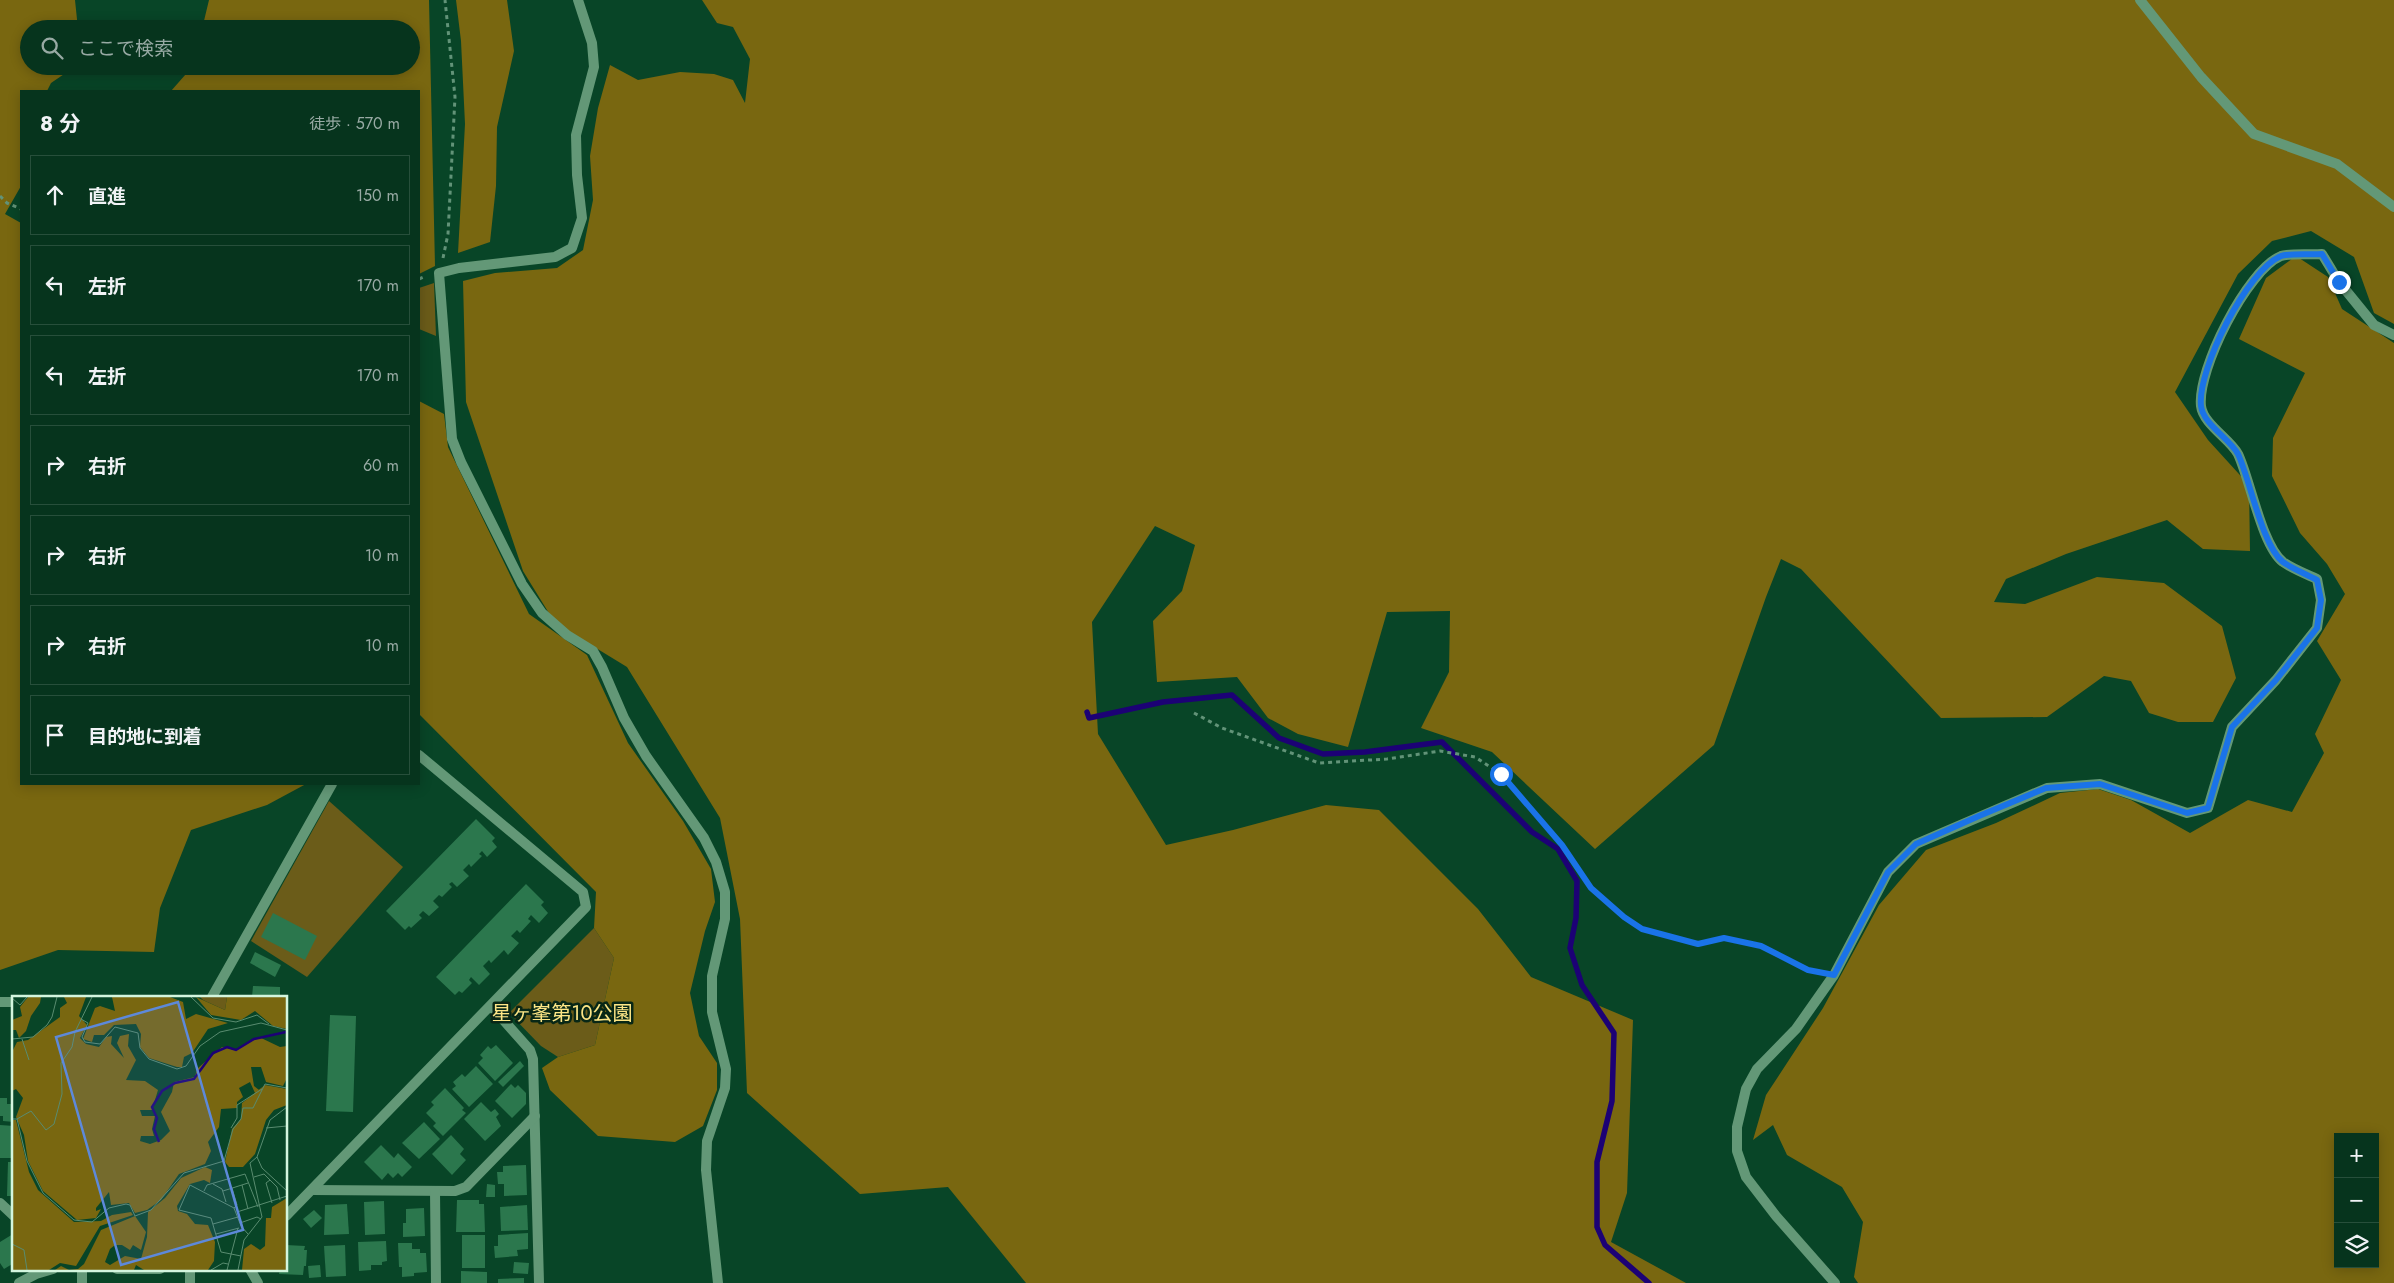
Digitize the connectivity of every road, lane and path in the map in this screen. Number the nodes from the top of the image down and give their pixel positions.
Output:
1 (445, 0) edge
2 (578, 0) edge
3 (2140, 0) edge
4 (0, 196) edge
5 (2394, 207) edge
6 (20, 209) edge
7 (439, 272) junction
8 (2394, 335) edge
9 (1194, 713) dead end
10 (420, 756) edge
11 (331, 785) edge
12 (1834, 975) junction
13 (213, 996) edge
14 (491, 1006) junction
15 (535, 1116) junction
16 (312, 1190) junction
17 (435, 1191) junction
18 (0, 1203) edge
19 (12, 1214) edge
20 (288, 1214) edge
21 (82, 1270) edge
22 (190, 1270) edge
23 (251, 1270) edge
24 (36, 1272) edge
25 (19, 1283) edge
26 (82, 1283) edge
27 (190, 1283) edge
28 (258, 1283) edge
29 (436, 1283) edge
30 (539, 1283) edge
31 (718, 1283) edge
32 (1835, 1283) edge

1 - 7 path
2 - 7 street
3 - 5 street
4 - 6 path
7 - 31 street
8 - 12 street
9 - 12 path
10 - 14 street
11 - 13 street
12 - 32 street
14 - 15 street
14 - 16 street
15 - 17 street
15 - 30 street
16 - 17 street
16 - 20 street
17 - 29 street
18 - 19 street
21 - 26 street
22 - 27 street
23 - 28 street
24 - 25 street

